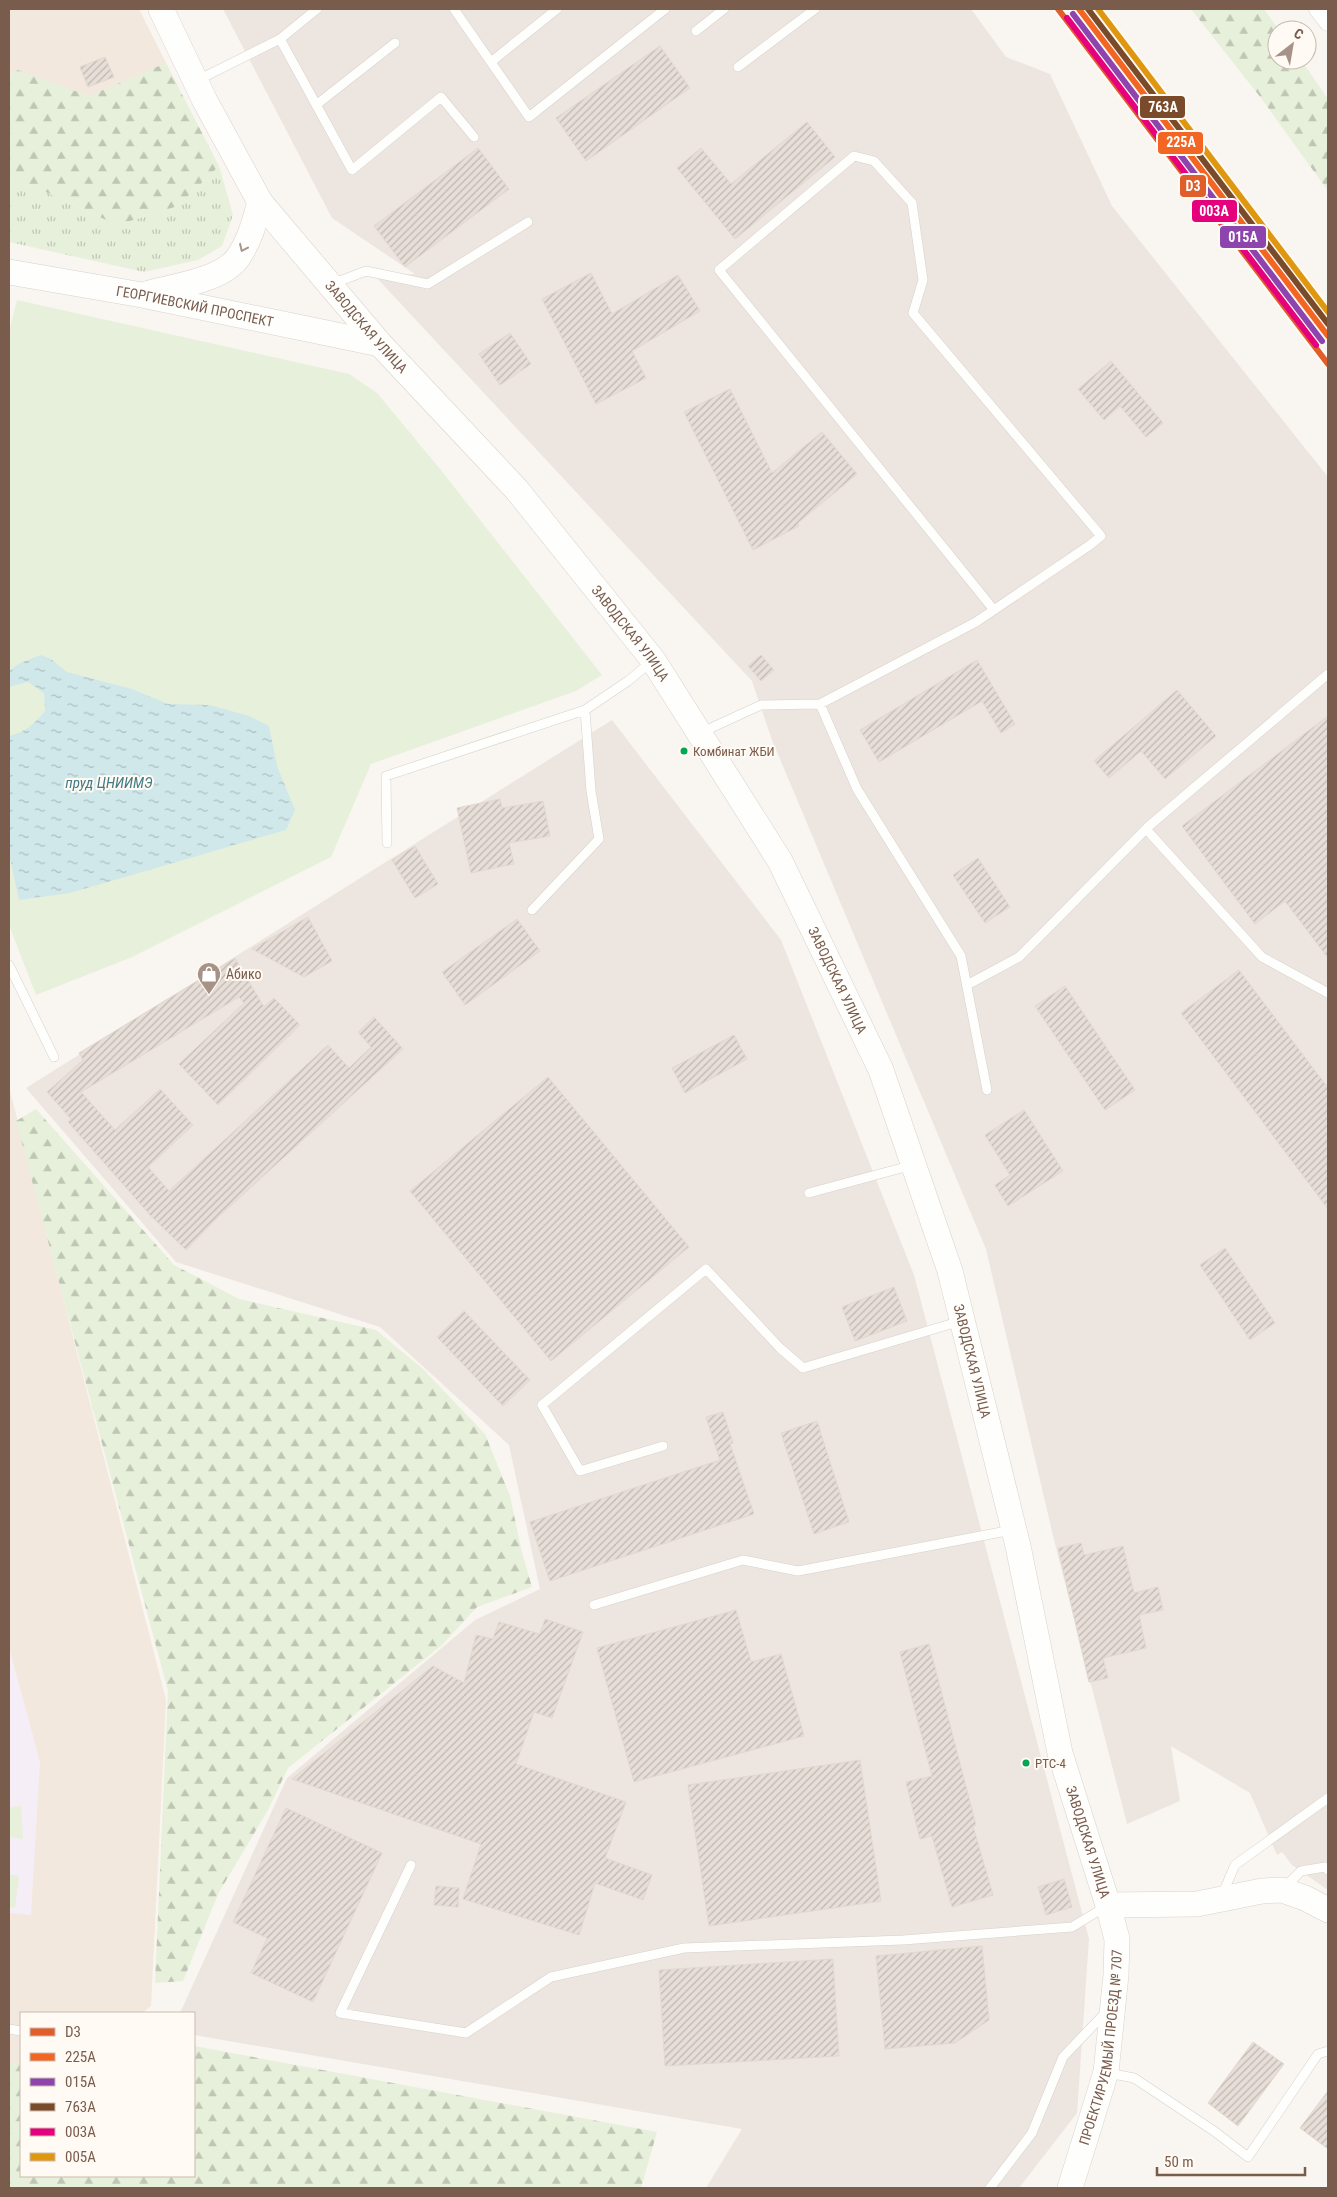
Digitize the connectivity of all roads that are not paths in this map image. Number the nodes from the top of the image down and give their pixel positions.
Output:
1 (161, 9) edge
2 (317, 9) edge
3 (454, 9) edge
4 (557, 9) edge
5 (665, 9) edge
6 (724, 9) edge
7 (815, 9) edge
8 (1318, 9) edge
9 (1328, 22) edge
10 (696, 31) dead end
11 (280, 39) junction
12 (395, 42) dead end
13 (491, 62) junction
14 (738, 68) dead end
15 (195, 82) junction
16 (316, 105) junction
17 (474, 137) dead end
18 (260, 202) junction
19 (528, 222) dead end
20 (9, 273) edge
21 (329, 285) junction
22 (142, 295) junction
23 (380, 344) junction
24 (994, 610) junction
25 (653, 660) junction
26 (1328, 674) edge
27 (820, 704) junction
28 (585, 710) junction
29 (700, 733) junction
30 (1146, 830) junction
31 (387, 843) dead end
32 (532, 910) dead end
33 (9, 964) edge
34 (967, 985) junction
35 (1328, 994) edge
36 (54, 1057) dead end
37 (987, 1090) dead end
38 (915, 1164) junction
39 (809, 1192) dead end
40 (962, 1320) junction
41 (663, 1446) dead end
42 (1014, 1530) junction
43 (594, 1605) dead end
44 (1328, 1798) edge
45 (411, 1865) dead end
46 (1328, 1870) edge
47 (1282, 1890) junction
48 (1219, 1899) junction
49 (1108, 1905) junction
50 (1328, 1910) edge
51 (1114, 2004) junction
52 (1328, 2051) edge
53 (1106, 2072) junction
54 (990, 2188) edge
55 (1070, 2188) edge

1 - 15 street, ЗАВОДСКАЯ УЛИЦА
2 - 11 lane
3 - 13 lane
4 - 13 lane
5 - 13 lane
6 - 10 lane
7 - 14 lane
8 - 9 street
11 - 15 lane
11 - 16 lane
12 - 16 lane
15 - 18 street, ЗАВОДСКАЯ УЛИЦА
16 - 17 lane
18 - 21 street, ЗАВОДСКАЯ УЛИЦА
18 -> 22 street
19 - 21 lane
20 - 22 street, ГЕОРГИЕВСКИЙ ПРОСПЕКТ
21 - 23 street, ЗАВОДСКАЯ УЛИЦА
22 - 23 street, ГЕОРГИЕВСКИЙ ПРОСПЕКТ
23 - 25 street, ЗАВОДСКАЯ УЛИЦА
24 - 24 lane
24 - 27 lane
25 - 28 lane
25 - 29 street, ЗАВОДСКАЯ УЛИЦА
26 - 30 lane
27 - 29 lane
27 - 34 lane
28 - 31 lane
28 - 32 lane
29 - 38 street, ЗАВОДСКАЯ УЛИЦА
30 - 34 lane
30 - 35 lane
33 - 36 lane
34 - 37 lane
38 - 39 lane
38 - 40 street, ЗАВОДСКАЯ УЛИЦА
40 - 41 lane
40 - 42 street, ЗАВОДСКАЯ УЛИЦА
42 - 43 lane
42 - 49 street, ЗАВОДСКАЯ УЛИЦА
44 - 48 lane
45 - 49 lane
46 - 47 lane
47 - 48 street, ЗАВОДСКАЯ УЛИЦА
47 - 50 street, ЗАВОДСКАЯ УЛИЦА
48 - 49 street, ЗАВОДСКАЯ УЛИЦА
49 - 51 street, ПРОЕКТИРУЕМЫЙ ПРОЕЗД № 707
51 - 53 street, ПРОЕКТИРУЕМЫЙ ПРОЕЗД № 707
51 - 54 lane
52 - 53 lane
53 - 55 street, ПРОЕКТИРУЕМЫЙ ПРОЕЗД № 707

